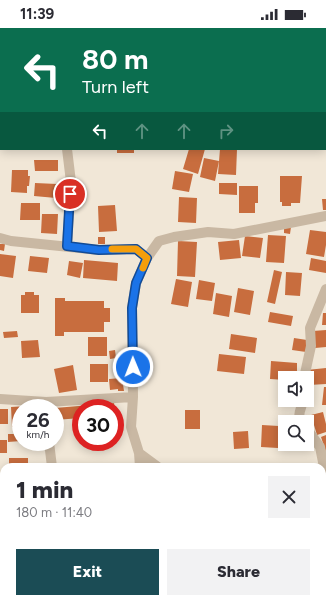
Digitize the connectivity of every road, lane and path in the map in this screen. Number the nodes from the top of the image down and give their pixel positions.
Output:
1 (67, 150) edge
2 (326, 216) edge
3 (0, 238) edge
4 (67, 246) junction
5 (147, 258) junction
6 (326, 289) edge
7 (306, 371) edge
8 (133, 397) junction
9 (0, 399) edge
10 (12, 401) edge
11 (64, 403) edge
12 (314, 438) edge
13 (50, 451) edge
14 (139, 453) junction
15 (52, 463) edge
16 (140, 463) edge
17 (153, 463) edge
18 (323, 463) edge

1 - 4 street
2 - 5 street
3 - 4 street
4 - 5 street
5 - 8 street
6 - 7 street
8 - 11 street
8 - 14 street
9 - 10 street
12 - 18 street
13 - 15 street
14 - 16 street
14 - 17 street

